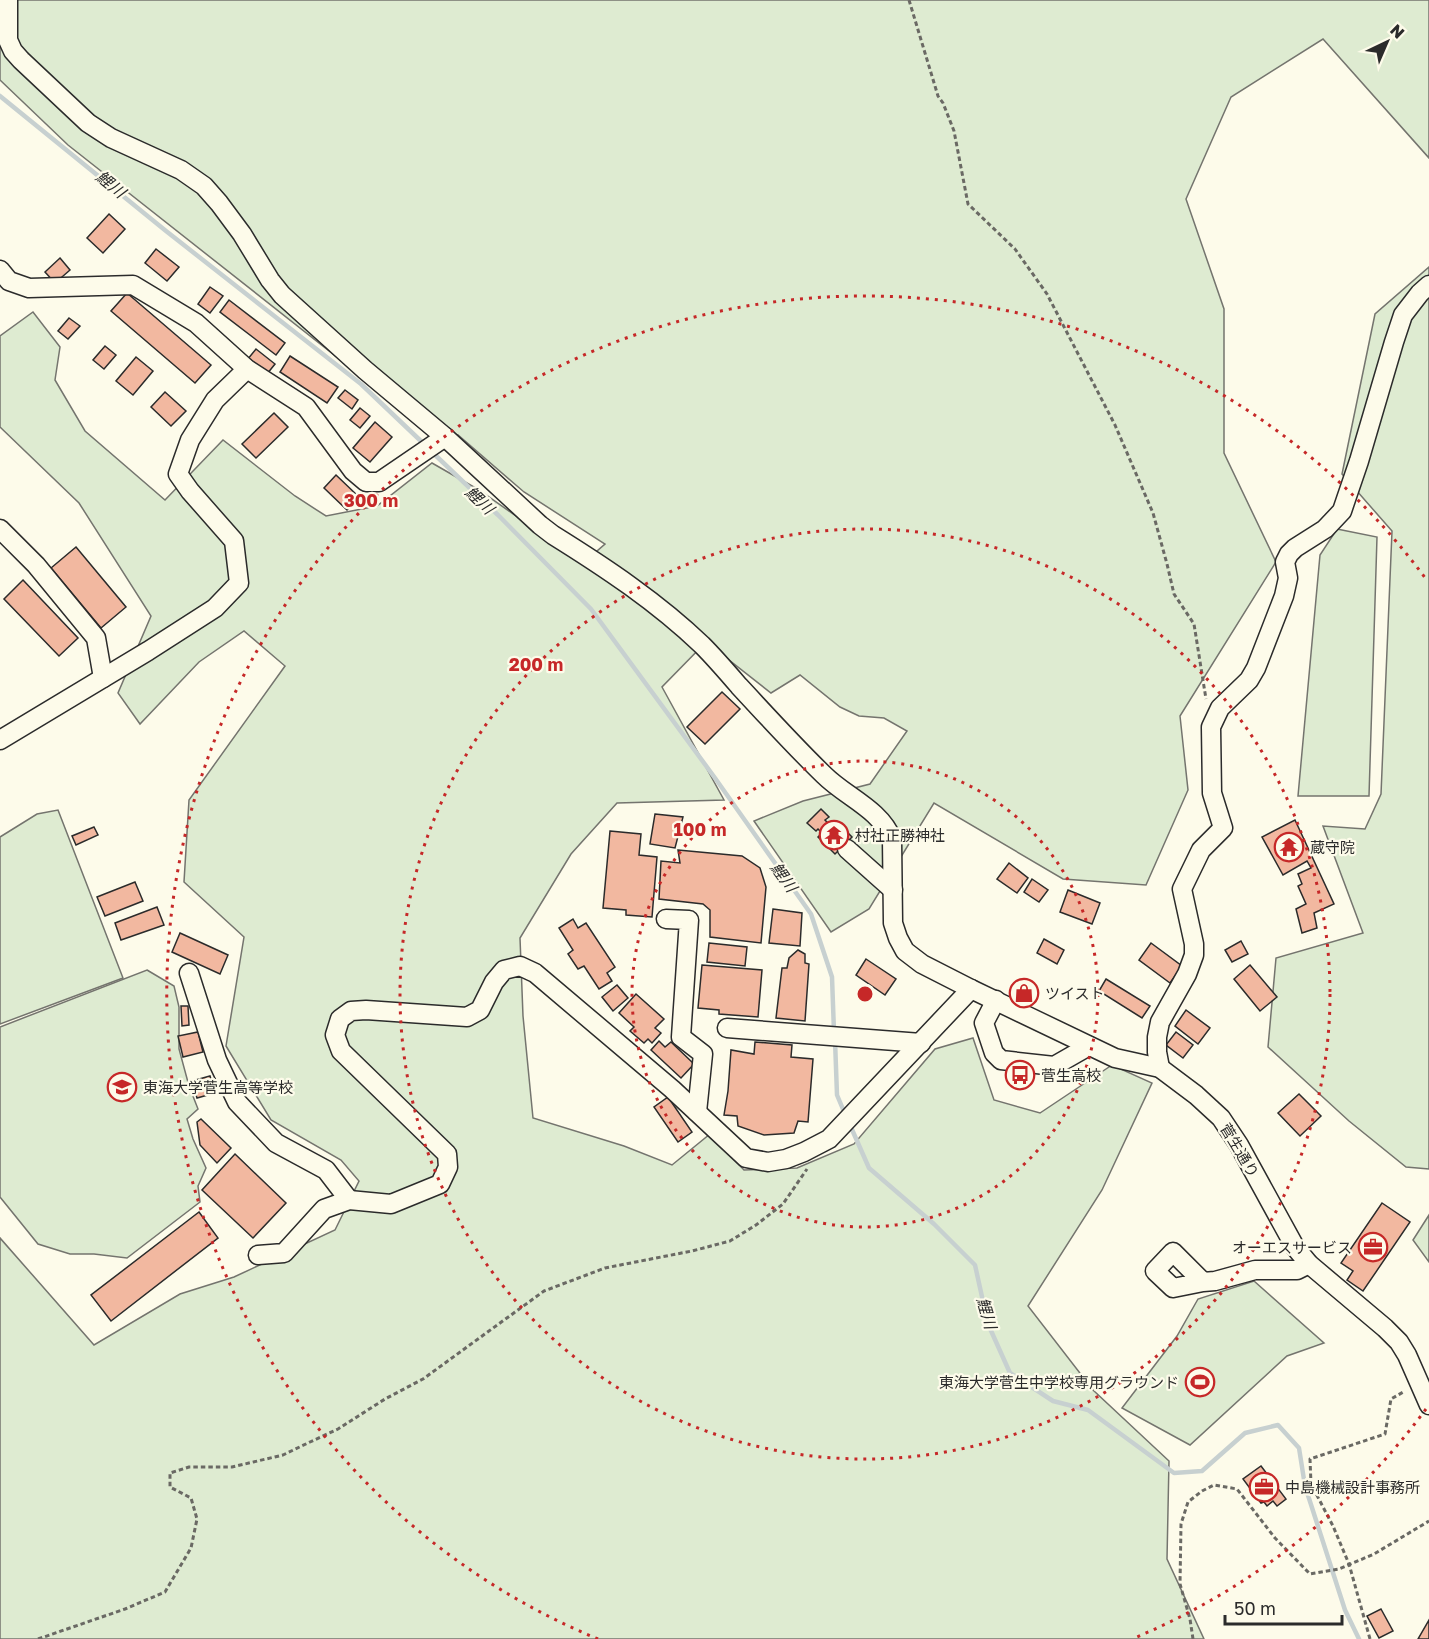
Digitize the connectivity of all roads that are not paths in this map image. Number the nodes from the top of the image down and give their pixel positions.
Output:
1 (8, 0) edge
2 (0, 270) edge
3 (1429, 285) edge
4 (247, 369) junction
5 (442, 440) junction
6 (0, 529) edge
7 (104, 678) junction
8 (0, 740) edge
9 (847, 849) dead end
10 (893, 890) junction
11 (666, 919) dead end
12 (189, 973) dead end
13 (971, 989) junction
14 (996, 1000) junction
15 (727, 1028) dead end
16 (921, 1043) junction
17 (1089, 1046) junction
18 (1160, 1068) junction
19 (697, 1112) junction
20 (349, 1200) junction
21 (258, 1255) dead end
22 (1309, 1264) junction
23 (1203, 1282) dead end
24 (1429, 1405) edge

1 - 5 street, 菅生通り
2 - 4 street
3 - 18 street
4 - 5 street
4 - 7 street
5 - 10 street, 菅生通り
6 - 7 street
7 - 8 street
9 - 10 street
10 - 13 street, 菅生通り
11 - 19 street
12 - 20 street
13 - 14 street, 菅生通り
13 - 16 street
14 - 17 street, 菅生通り
14 - 17 street
15 - 16 street
16 - 19 street
17 - 18 street, 菅生通り
18 - 22 street, 菅生通り
19 - 20 street
20 - 21 street
22 - 23 street
22 - 24 street, 菅生通り

